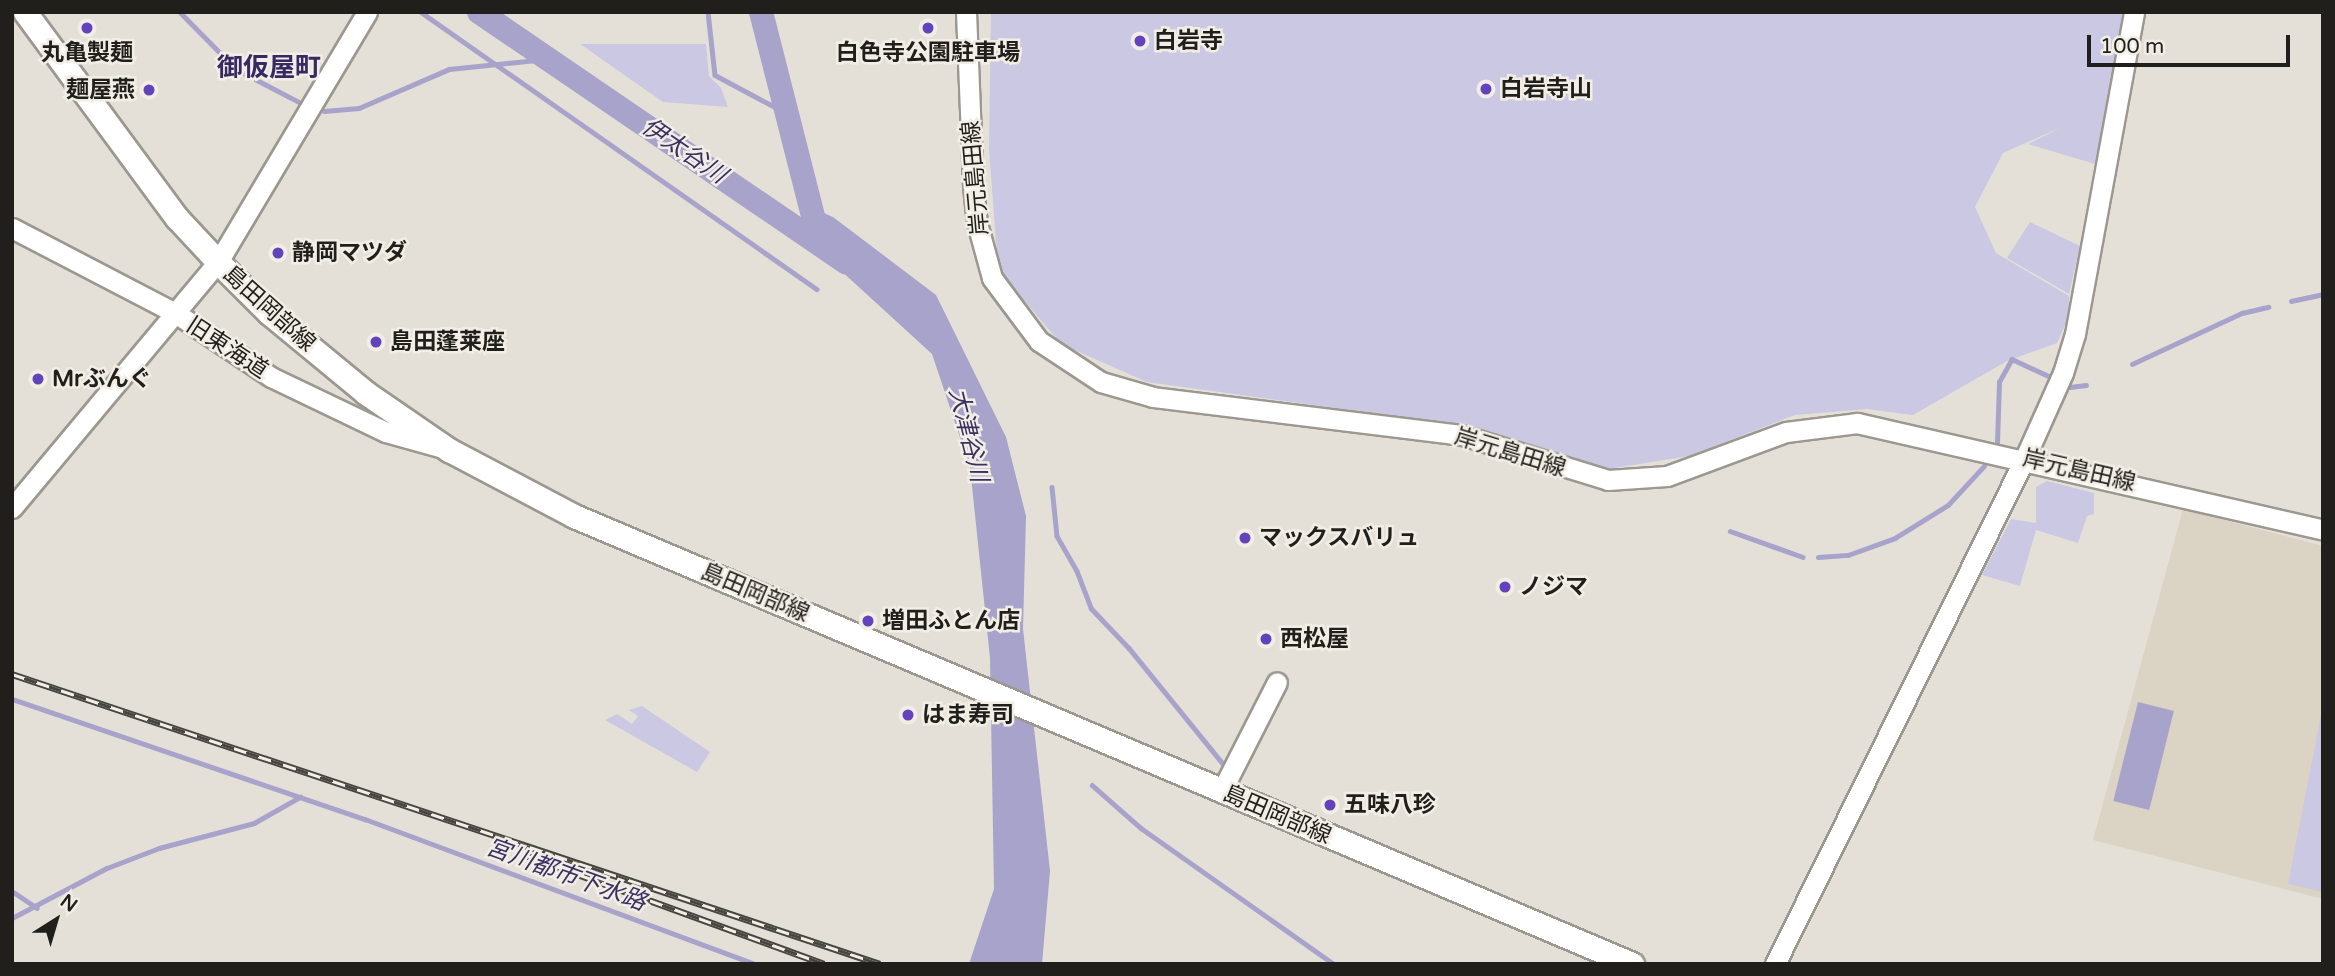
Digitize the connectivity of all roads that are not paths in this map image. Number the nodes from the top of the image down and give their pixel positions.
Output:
1 (24, 12) edge
2 (367, 12) edge
3 (966, 12) edge
4 (2134, 12) edge
5 (12, 228) edge
6 (218, 262) junction
7 (177, 314) junction
8 (449, 450) junction
9 (2024, 460) junction
10 (12, 508) edge
11 (2323, 530) edge
12 (1277, 682) dead end
13 (1221, 792) junction
14 (1632, 964) edge
15 (1775, 964) edge

1 - 6 main road, 島田岡部線
2 - 6 street
3 - 9 street, 岸元島田線
4 - 9 street
5 - 7 street, 旧東海道
6 - 7 street
6 - 8 main road, 島田岡部線
7 - 8 street, 旧東海道
7 - 10 street
8 - 13 main road, 島田岡部線
9 - 11 street, 岸元島田線
9 - 15 street
12 - 13 street
13 - 14 main road, 島田岡部線

